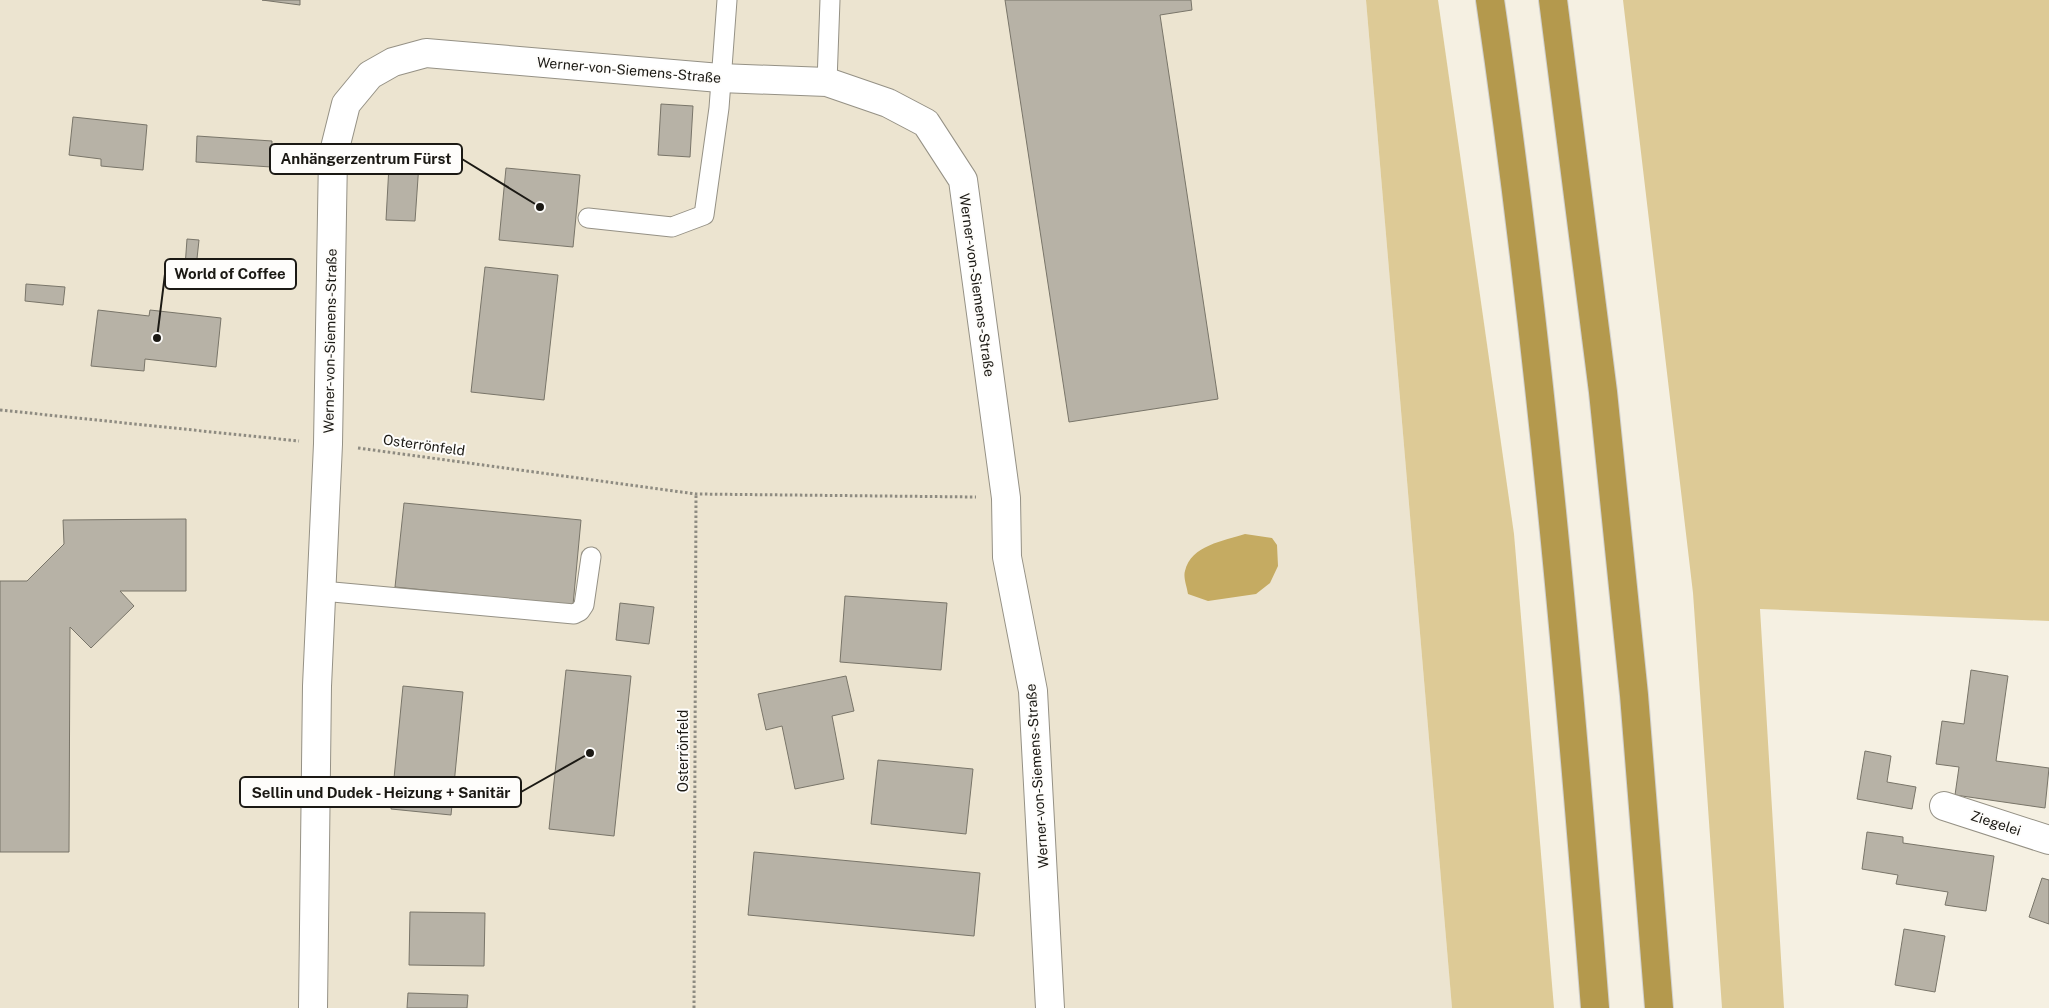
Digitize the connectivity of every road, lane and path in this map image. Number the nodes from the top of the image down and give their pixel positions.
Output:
1 (728, 0) edge
2 (830, 0) edge
3 (1490, 0) edge
4 (1553, 0) edge
5 (720, 78) junction
6 (827, 82) junction
7 (588, 218) dead end
8 (0, 410) edge
9 (328, 444) junction
10 (696, 494) junction
11 (1006, 498) junction
12 (591, 557) dead end
13 (322, 591) junction
14 (1944, 806) dead end
15 (2049, 840) edge
16 (313, 1008) edge
17 (694, 1008) edge
18 (1050, 1008) edge
19 (1596, 1008) edge
20 (1659, 1008) edge

1 - 5 lane
2 - 6 lane
3 - 19 highway
4 - 20 highway
5 - 6 street, Werner-von-Siemens-Straße
5 - 7 lane
5 - 9 street, Werner-von-Siemens-Straße
6 - 11 street, Werner-von-Siemens-Straße
8 - 9 path, Osterrönfeld
9 - 10 path, Osterrönfeld
9 - 13 street, Werner-von-Siemens-Straße
10 - 11 path, Osterrönfeld
10 - 17 path, Osterrönfeld
11 - 18 street, Werner-von-Siemens-Straße
12 - 13 lane
13 - 16 street, Werner-von-Siemens-Straße
14 - 15 street, Ziegelei

